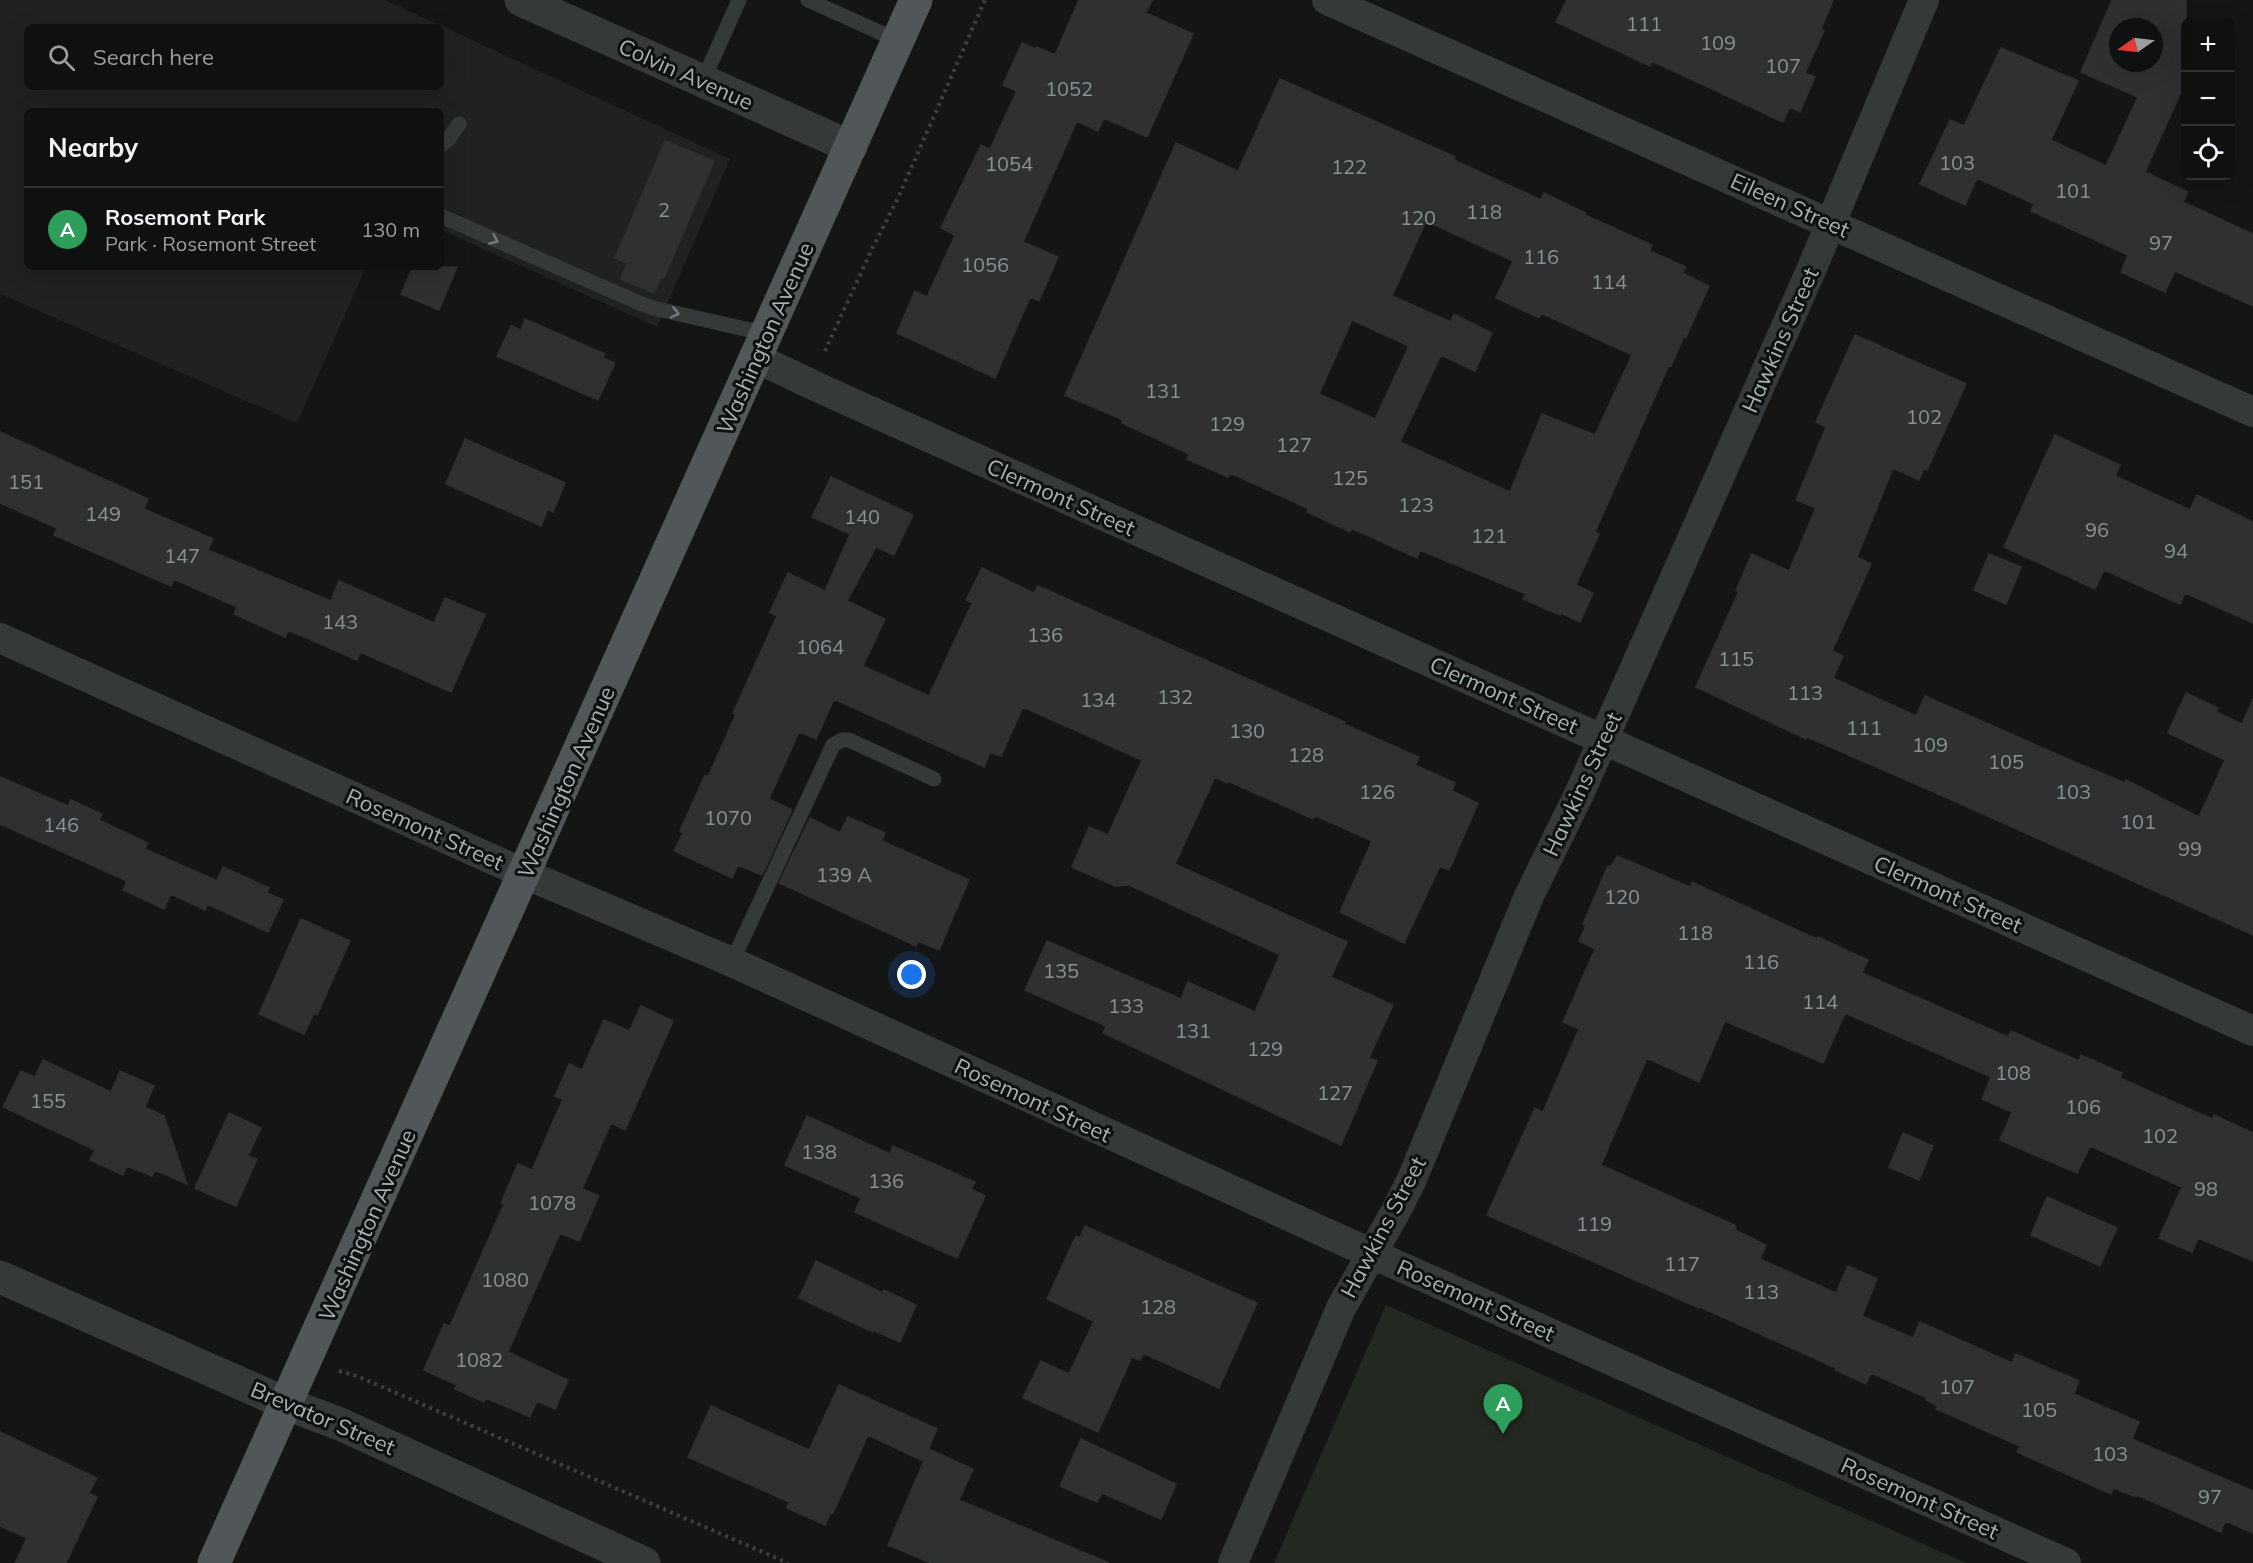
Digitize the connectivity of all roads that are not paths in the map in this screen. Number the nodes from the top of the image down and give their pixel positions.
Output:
1 (521, 0) edge
2 (739, 0) edge
3 (808, 0) edge
4 (916, 0) edge
5 (1327, 0) edge
6 (1924, 0) edge
7 (898, 40) junction
8 (703, 81) junction
9 (459, 124) dead end
10 (444, 143) edge
11 (851, 147) junction
12 (444, 217) edge
13 (1832, 223) junction
14 (762, 346) junction
15 (2253, 412) edge
16 (0, 638) edge
17 (1603, 740) junction
18 (934, 779) dead end
19 (525, 874) junction
20 (732, 962) junction
21 (2253, 1031) edge
22 (1372, 1254) junction
23 (0, 1277) edge
24 (287, 1404) junction
25 (214, 1563) edge
26 (644, 1563) edge
27 (1233, 1563) edge
28 (2066, 1563) edge

1 - 8 street, Colvin Avenue
2 - 8 lane
3 - 7 lane
4 - 7 main road, Washington Avenue
5 - 13 street, Eileen Street
6 - 13 street, Hawkins Street
7 - 11 main road, Washington Avenue
8 - 11 street, Colvin Avenue
9 - 10 lane
11 - 14 main road, Washington Avenue
12 -> 14 lane
13 - 15 street, Eileen Street
13 - 17 street, Hawkins Street
14 - 17 street, Clermont Street
14 - 19 main road, Washington Avenue
16 - 19 street, Rosemont Street
17 - 21 street, Clermont Street
17 - 22 street, Hawkins Street
18 - 20 lane
19 - 20 street, Rosemont Street
19 - 24 main road, Washington Avenue
20 - 22 street, Rosemont Street
22 - 27 street, Hawkins Street
22 - 28 street, Rosemont Street
23 - 24 street, Brevator Street
24 - 25 main road, Washington Avenue
24 - 26 street, Brevator Street

